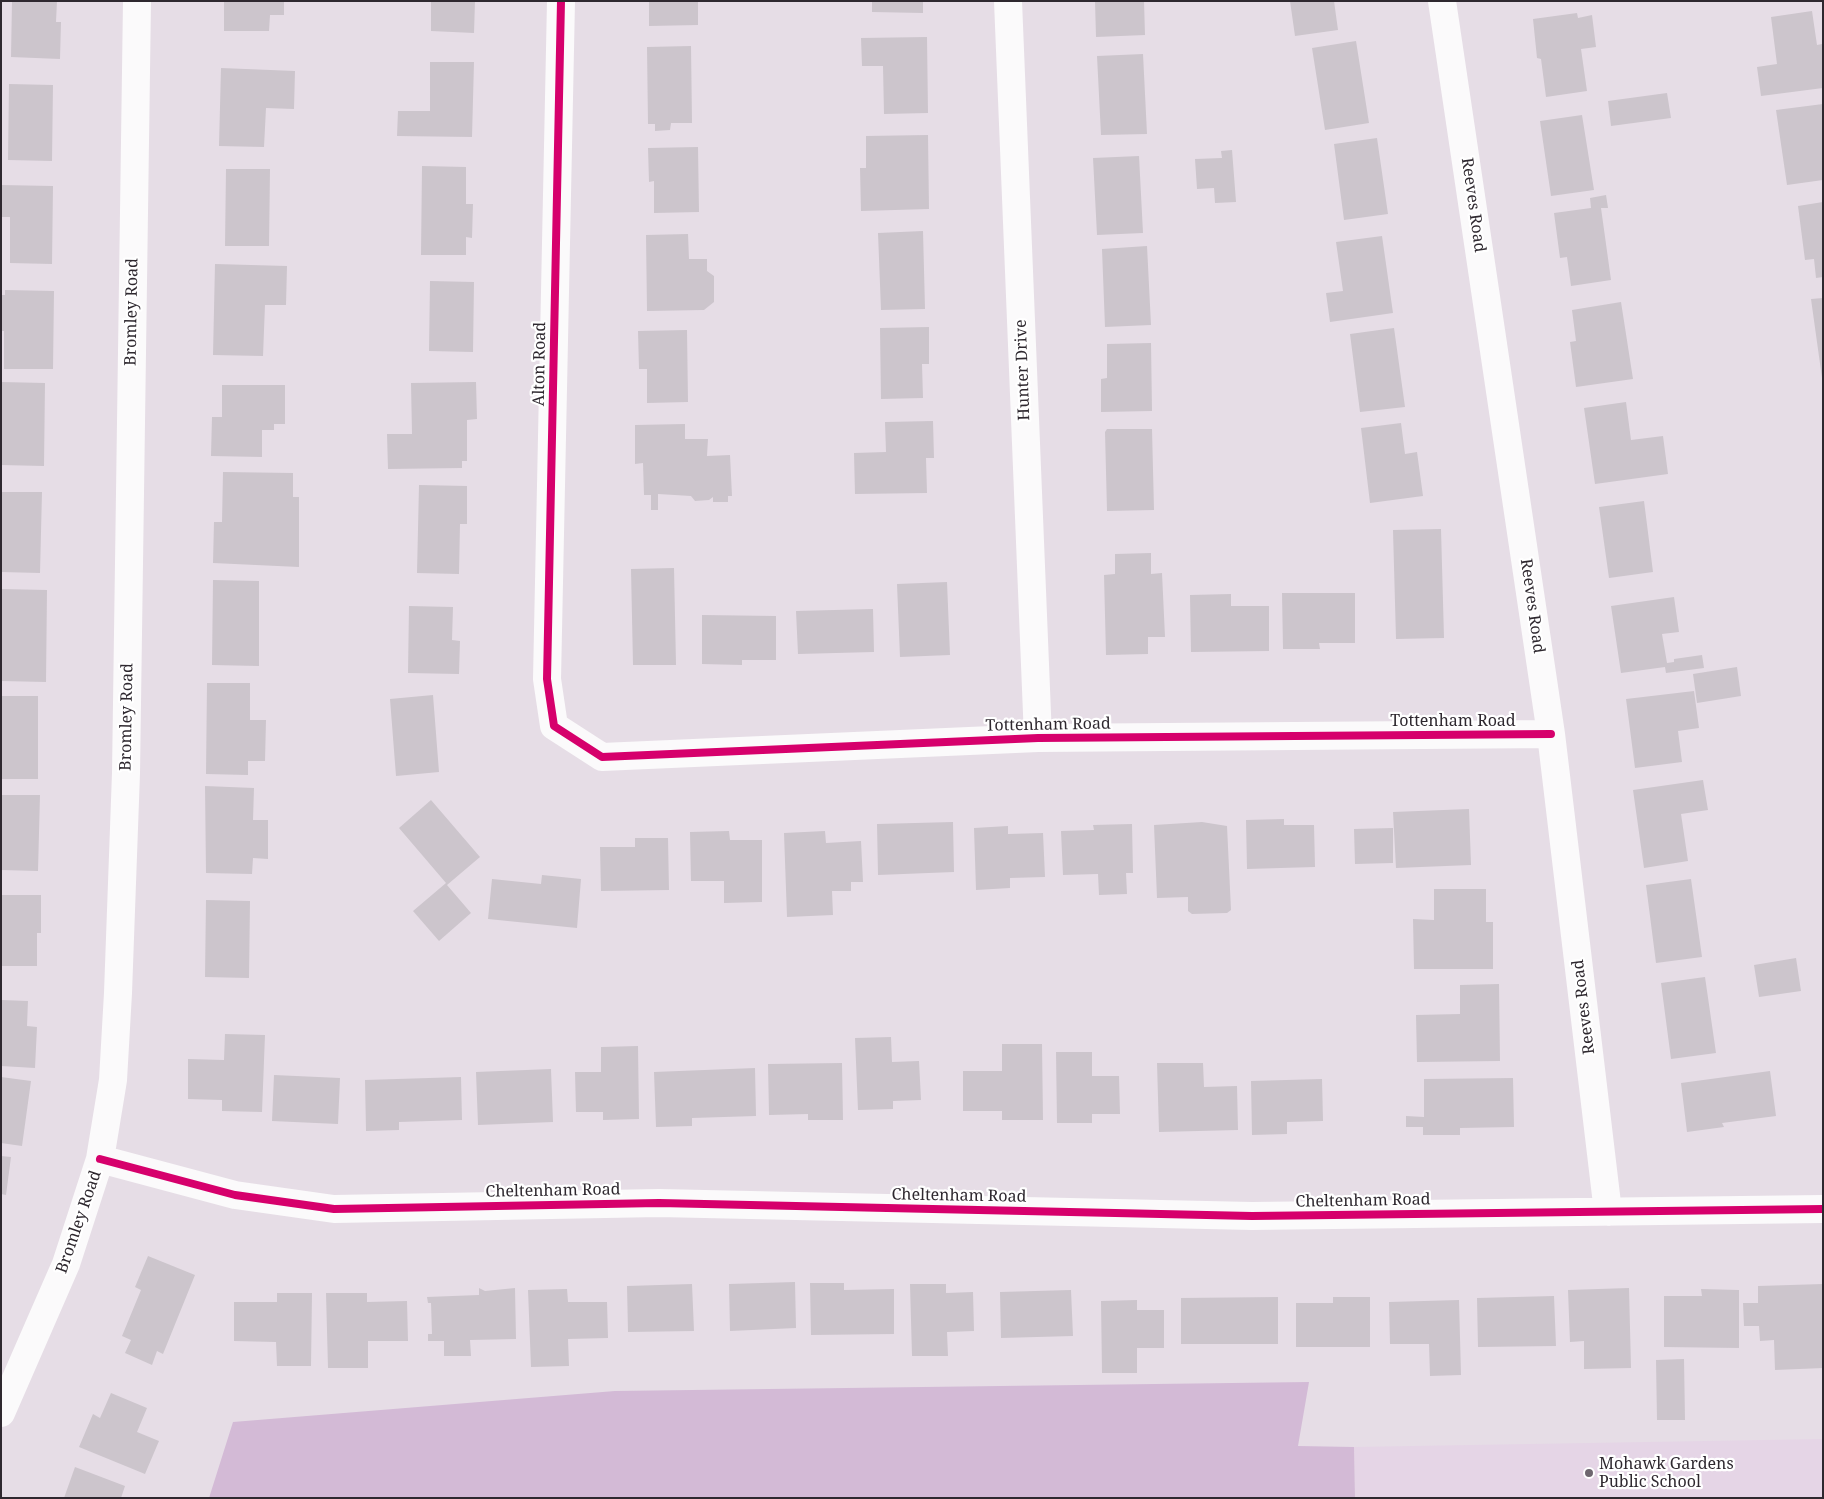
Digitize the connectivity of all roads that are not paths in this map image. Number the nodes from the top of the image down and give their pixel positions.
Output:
1 (137, 1) edge
2 (561, 1) edge
3 (1008, 1) edge
4 (1442, 1) edge
5 (554, 726) joint
6 (1551, 734) junction
7 (1038, 738) junction
8 (100, 1159) junction
9 (1823, 1209) edge
10 (1608, 1212) junction
11 (1, 1412) edge

1 - 8 street, Bromley Road
2 - 5 street, Alton Road
3 - 7 street, Hunter Drive
4 - 6 street, Reeves Road
5 - 7 street, Tottenham Road
6 - 7 street, Tottenham Road
6 - 10 street, Reeves Road
8 - 10 street, Cheltenham Road
8 - 11 street, Bromley Road
9 - 10 street, Cheltenham Road

